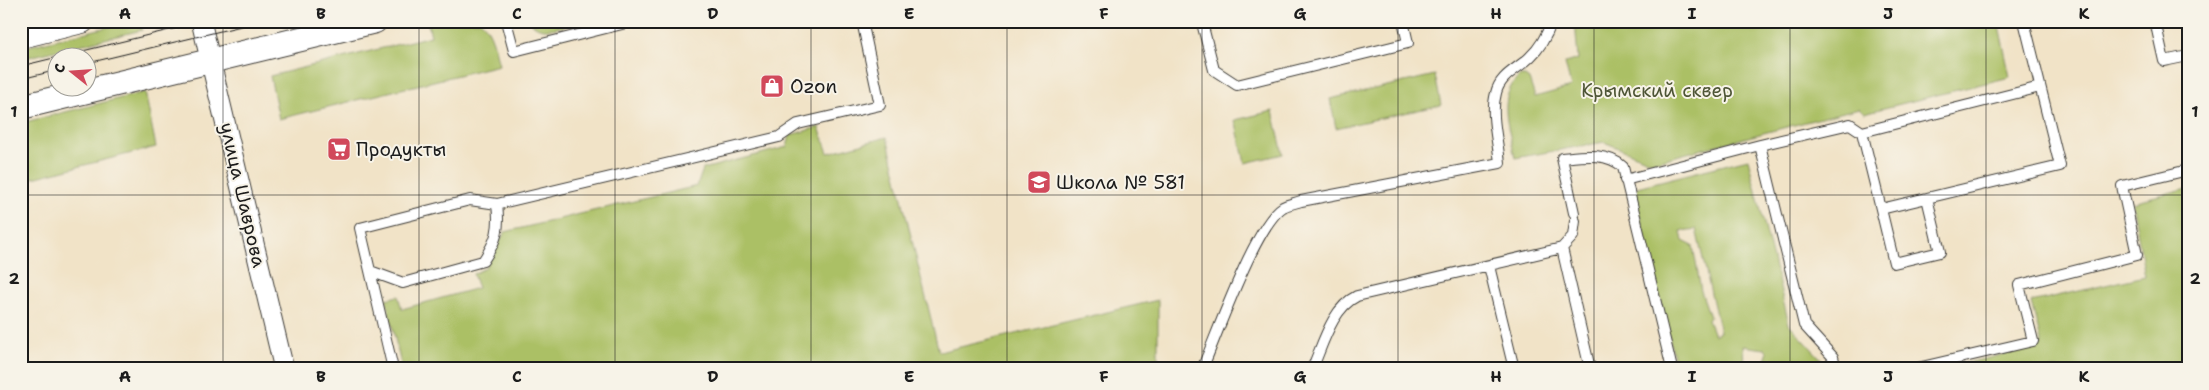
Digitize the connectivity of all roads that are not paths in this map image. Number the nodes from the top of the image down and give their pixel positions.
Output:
1 (82, 21) edge
2 (201, 21) edge
3 (376, 21) edge
4 (506, 21) edge
5 (634, 21) edge
6 (862, 21) edge
7 (1403, 21) edge
8 (1552, 21) edge
9 (2024, 21) edge
10 (2155, 21) edge
11 (1205, 22) edge
12 (21, 36) edge
13 (2188, 56) edge
14 (210, 60) junction
15 (2040, 87) junction
16 (21, 107) edge
17 (1862, 132) junction
18 (1760, 145) junction
19 (2188, 170) edge
20 (1625, 180) junction
21 (1927, 198) junction
22 (497, 204) junction
23 (1881, 209) junction
24 (1562, 248) junction
25 (1489, 266) junction
26 (370, 271) junction
27 (284, 369) edge
28 (393, 369) edge
29 (1202, 369) edge
30 (1312, 369) edge
31 (1514, 369) edge
32 (1590, 369) edge
33 (1672, 369) edge
34 (1836, 369) edge
35 (1913, 369) edge

1 - 12 street
2 - 14 street, улица Шаврова
3 - 14 street
4 - 5 lane
6 - 22 lane
7 - 11 lane
8 - 29 lane
9 - 15 lane
10 - 13 lane
14 - 16 street
14 - 27 street, улица Шаврова
15 - 17 lane
15 - 21 lane
17 - 18 lane
17 - 23 lane
18 - 20 lane
18 - 34 lane
19 - 35 lane
20 - 24 lane
20 - 33 lane
21 - 23 lane
21 - 23 lane
22 - 26 lane
22 - 26 lane
24 - 25 lane
24 - 32 lane
25 - 30 lane
25 - 31 lane
26 - 28 lane

